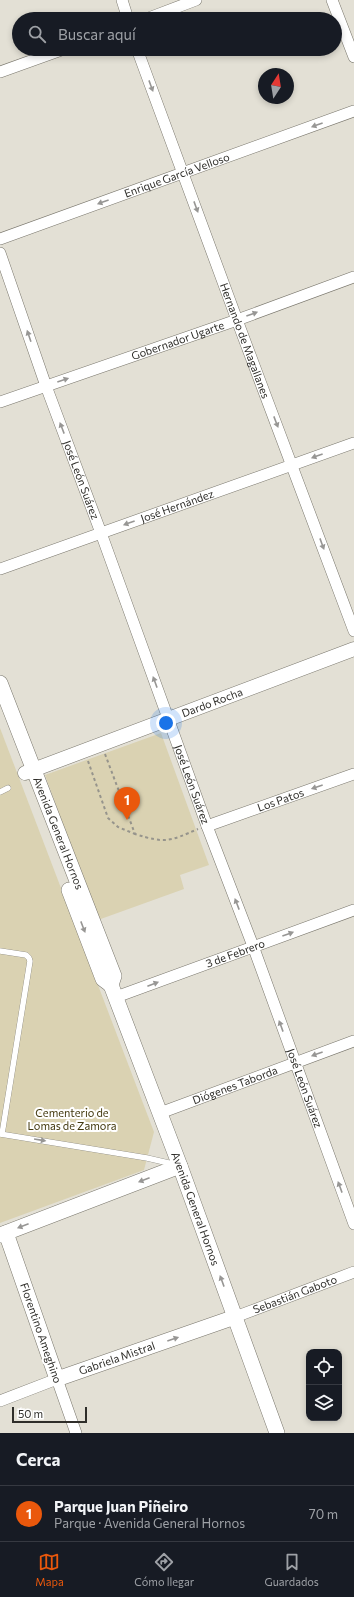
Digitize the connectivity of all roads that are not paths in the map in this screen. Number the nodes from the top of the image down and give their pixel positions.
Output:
1 (122, 0) edge
2 (196, 0) edge
3 (332, 0) edge
4 (126, 12) edge
5 (164, 12) edge
6 (337, 12) edge
7 (342, 26) edge
8 (45, 56) edge
9 (140, 56) edge
10 (354, 57) edge
11 (0, 72) edge
12 (354, 111) edge
13 (183, 172) junction
14 (0, 239) edge
15 (0, 253) edge
16 (354, 277) edge
17 (237, 320) junction
18 (46, 386) junction
19 (0, 402) edge
20 (354, 443) edge
21 (292, 465) junction
22 (102, 533) junction
23 (0, 569) edge
24 (354, 631) edge
25 (354, 649) edge
26 (0, 683) edge
27 (0, 709) edge
28 (169, 718) junction
29 (29, 771) junction
30 (354, 774) edge
31 (8, 788) dead end
32 (0, 792) edge
33 (207, 826) junction
34 (354, 910) edge
35 (253, 946) junction
36 (0, 951) edge
37 (114, 991) junction
38 (354, 1041) edge
39 (294, 1062) junction
40 (160, 1113) junction
41 (1, 1134) edge
42 (180, 1166) junction
43 (354, 1224) edge
44 (3, 1234) edge
45 (354, 1272) edge
46 (235, 1317) junction
47 (57, 1379) junction
48 (0, 1401) edge
49 (76, 1433) edge
50 (277, 1433) edge

1 - 4 street
2 - 5 street
3 - 6 street
7 - 10 street
8 - 11 street
9 -> 13 street, Hernando de Magallanes
12 -> 13 street, Enrique García Velloso
13 -> 14 street, Enrique García Velloso
13 -> 17 street, Hernando de Magallanes
18 -> 15 street, José León Suárez
17 -> 16 street, Gobernador Ugarte
18 -> 17 street, Gobernador Ugarte
17 -> 21 street, Hernando de Magallanes
18 - 19 street, Gobernador Ugarte
22 -> 18 street, José León Suárez
20 -> 21 street, José Hernández
21 -> 22 street, José Hernández
21 -> 24 street, Hernando de Magallanes
22 - 23 street, José Hernández
28 -> 22 street, José León Suárez
25 - 28 street, Dardo Rocha
26 - 29 main road, Avenida General Hornos
27 - 29 main road, Avenida General Hornos
28 - 29 street, Dardo Rocha
28 - 33 street, José León Suárez
29 - 37 main road, Avenida General Hornos
30 -> 33 street, Los Patos
31 - 32 lane
35 -> 33 street, José León Suárez
35 -> 34 street, 3 de Febrero
37 -> 35 street, 3 de Febrero
39 -> 35 street, José León Suárez
36 - 41 lane
37 - 40 main road, Avenida General Hornos
38 -> 39 street, Diógenes Taborda
39 - 40 street, Diógenes Taborda
43 -> 39 street, José León Suárez
40 - 42 main road, Avenida General Hornos
41 -> 42 lane
42 -> 44 main road
46 -> 42 main road, Avenida General Hornos
44 - 47 main road, Florentino Ameghino
45 - 46 street, Sebastián Gaboto
47 -> 46 main road, Gabriela Mistral
46 - 50 main road, Avenida General Hornos
47 - 48 street, Gabriela Mistral
47 - 49 street, Florentino Ameghino

